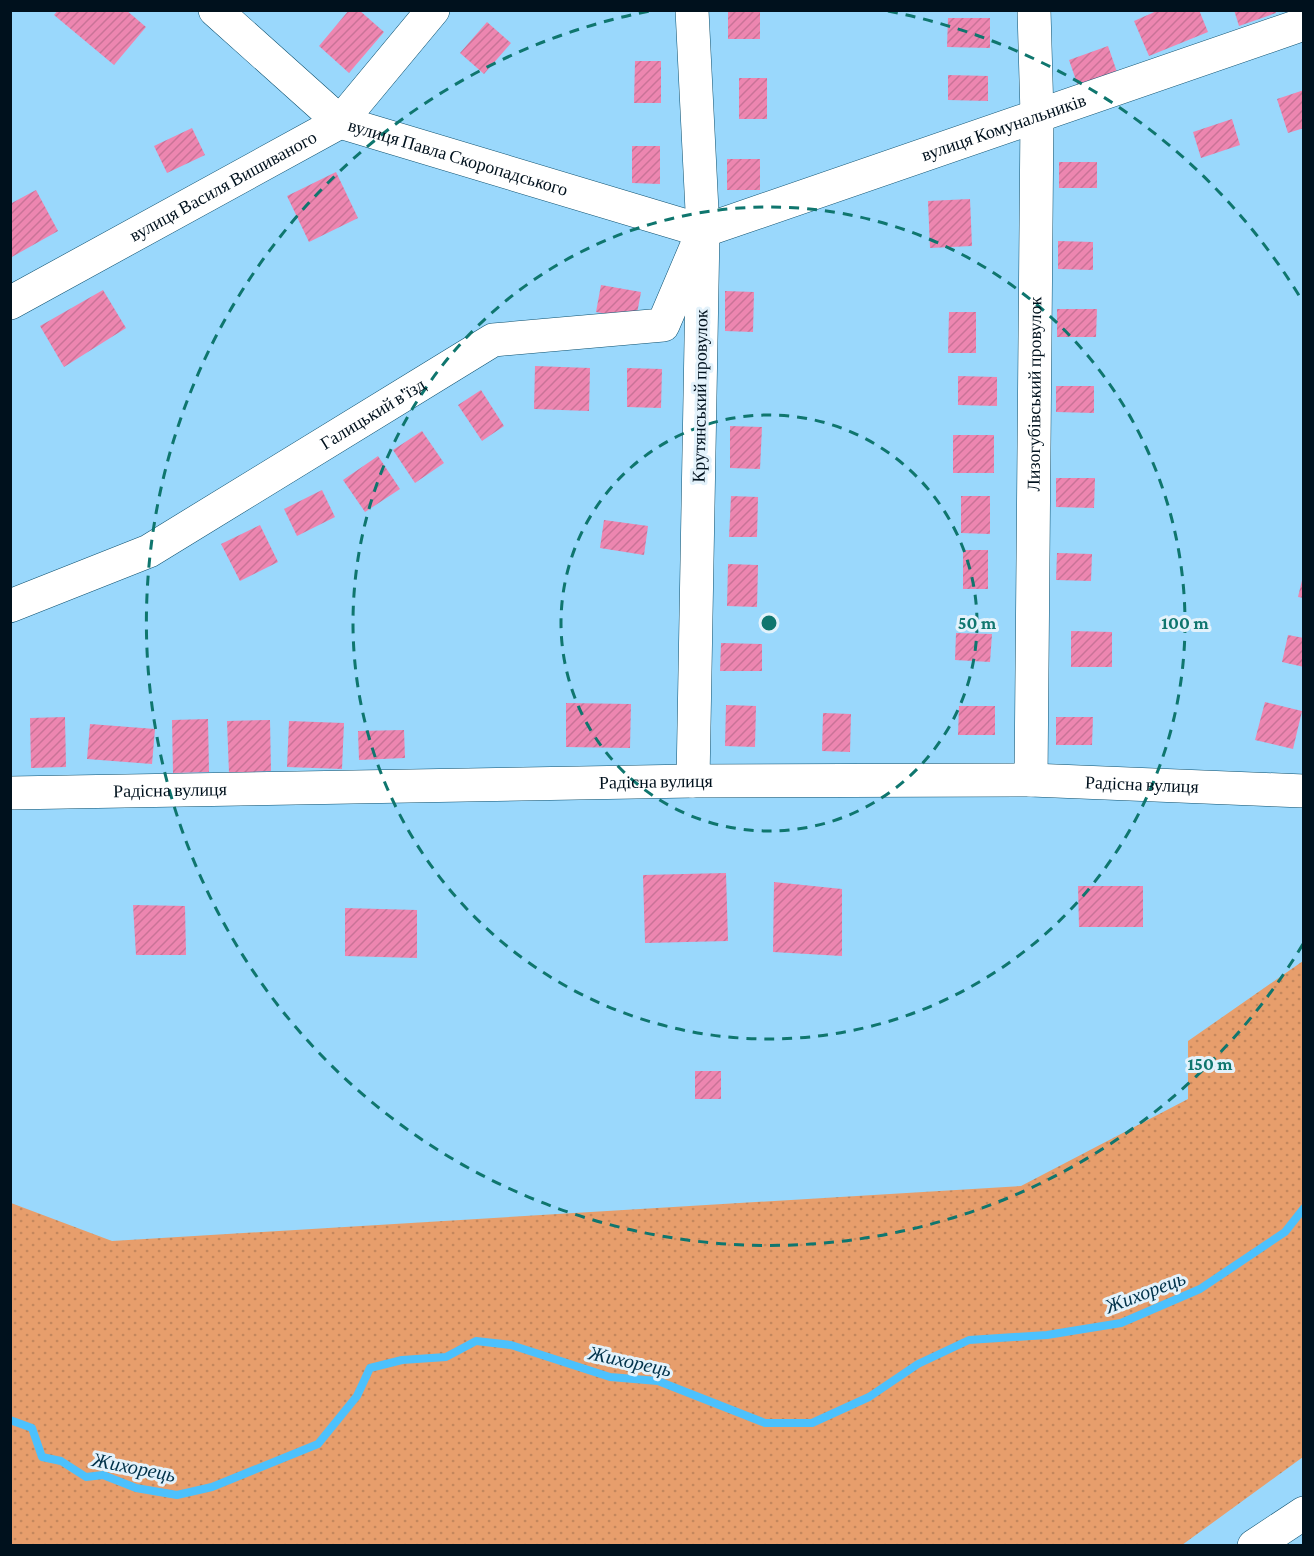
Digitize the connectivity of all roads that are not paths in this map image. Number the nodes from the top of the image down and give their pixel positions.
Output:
1 (215, 10) edge
2 (433, 10) edge
3 (692, 10) edge
4 (1034, 10) edge
5 (1304, 24) edge
6 (1037, 115) junction
7 (340, 122) junction
8 (703, 231) junction
9 (10, 303) edge
10 (10, 606) edge
11 (1031, 780) junction
12 (693, 781) junction
13 (1304, 791) edge
14 (10, 793) edge
15 (1304, 1513) edge
16 (1254, 1545) edge

1 - 7 street, вулиця Павла Скоропадського
2 - 7 street, вулиця Василя Вишиваного
3 - 8 street, Крутянський провулок
4 - 6 street, Лизогубівський провулок
5 - 6 street, вулиця Комунальників
6 - 8 street, вулиця Комунальників
6 - 11 street, Лизогубівський провулок
7 - 8 street, вулиця Павла Скоропадського
7 - 9 street, вулиця Василя Вишиваного
8 - 10 street, Галицький в'їзд
8 - 12 street, Крутянський провулок
11 - 12 street, Радісна вулиця
11 - 13 street, Радісна вулиця
12 - 14 street, Радісна вулиця
15 - 16 street

